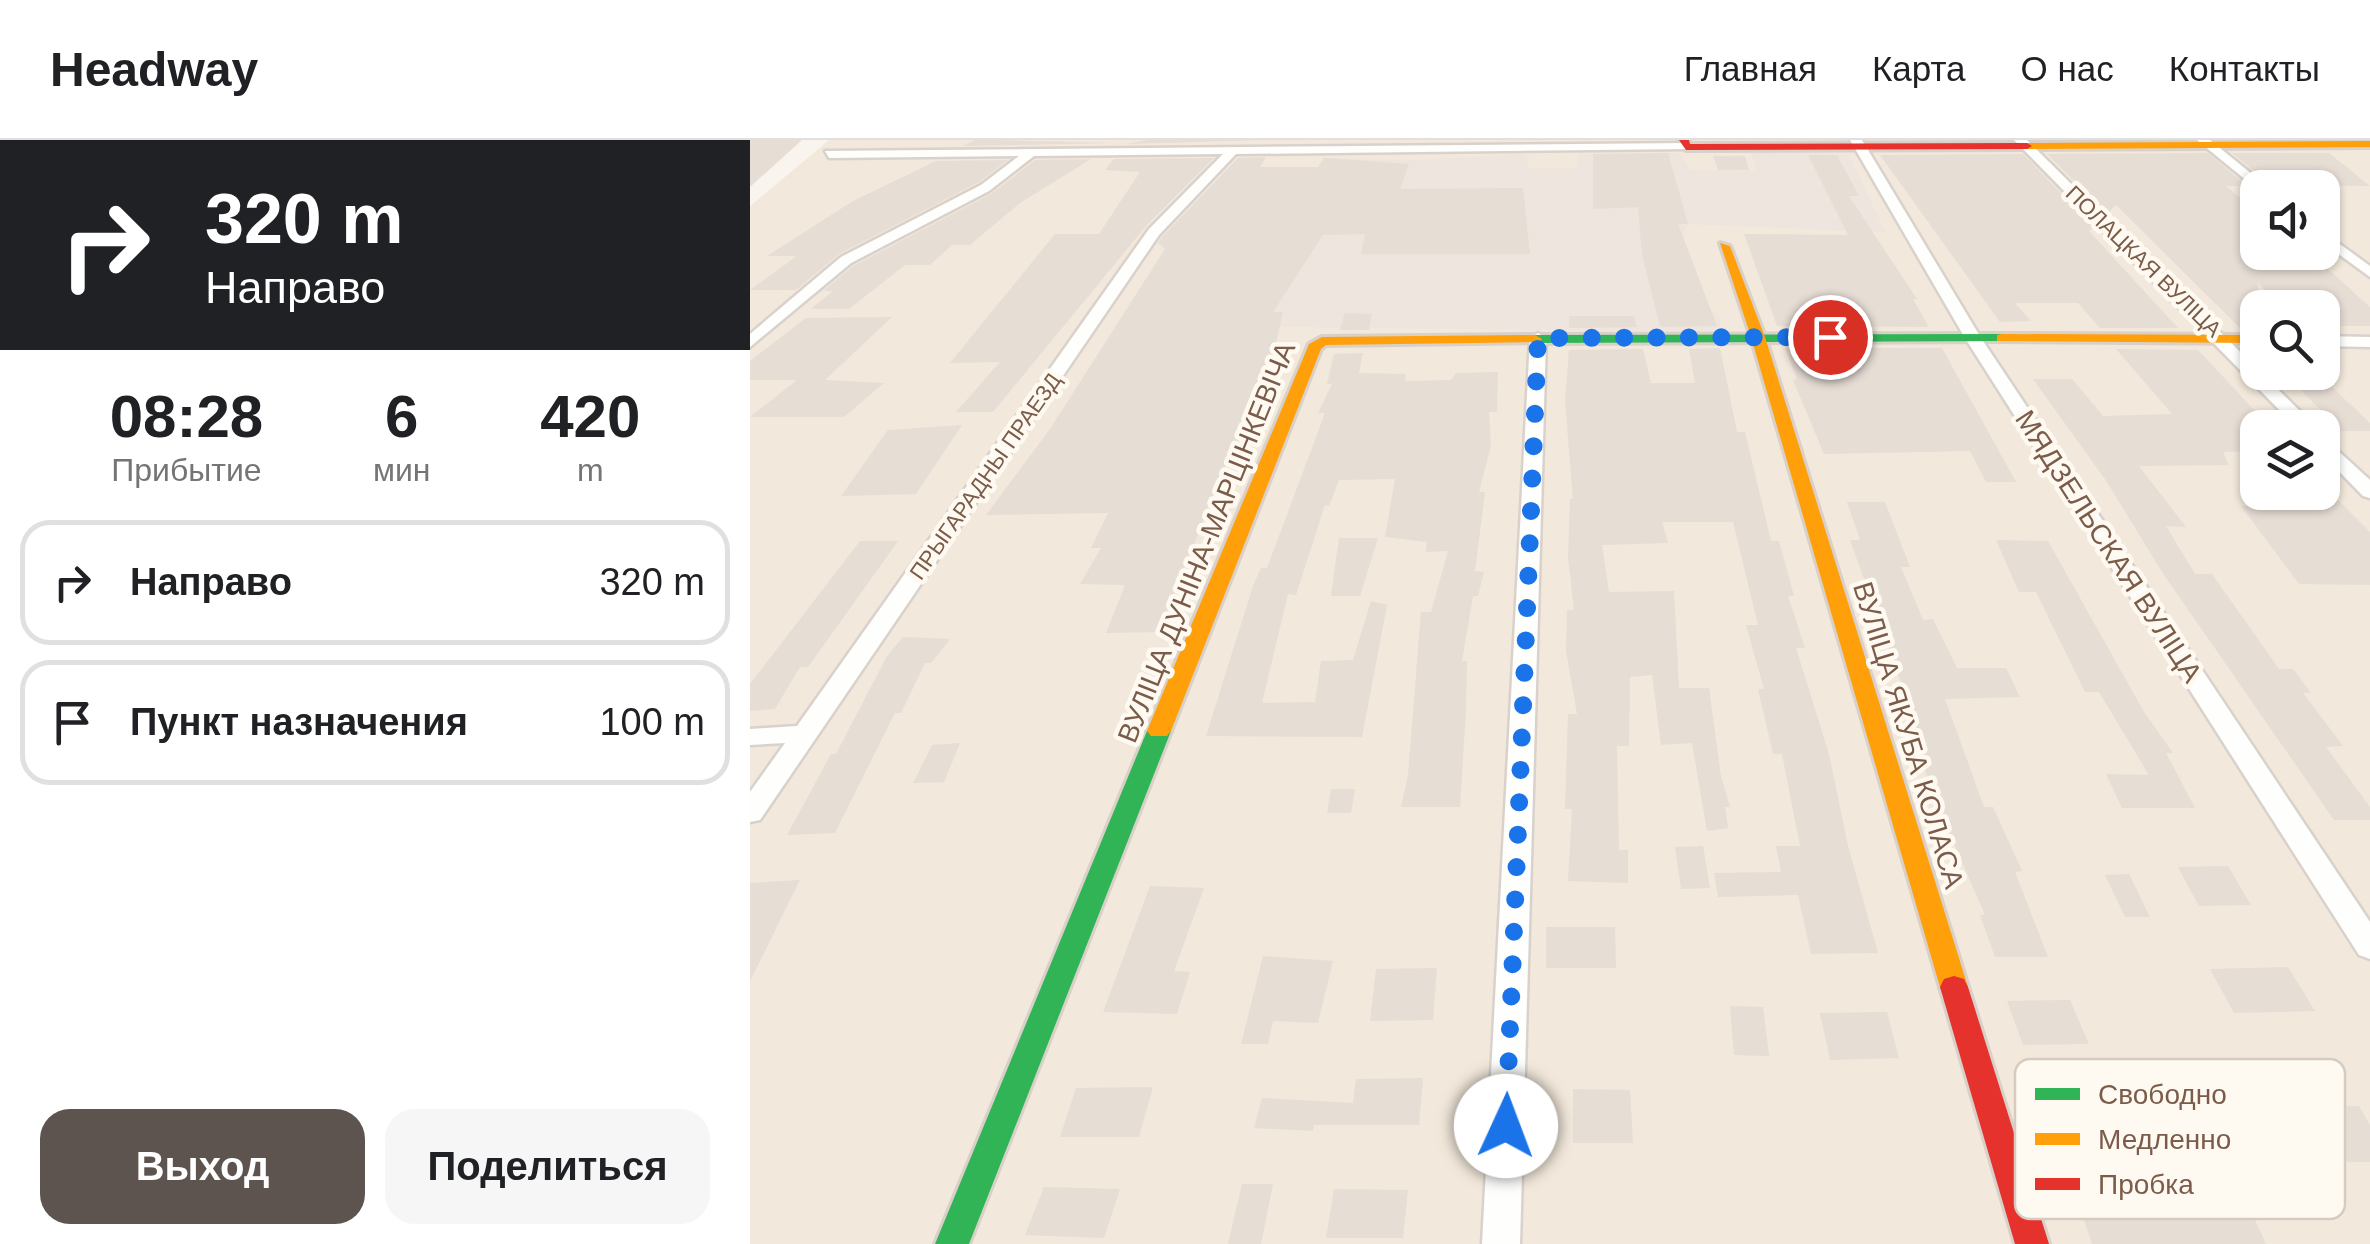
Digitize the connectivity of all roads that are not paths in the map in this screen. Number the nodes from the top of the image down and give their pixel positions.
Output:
1 (846, 140) edge
2 (1046, 140) edge
3 (2205, 141) edge
4 (2022, 142) edge
5 (1858, 143) edge
6 (1500, 144) edge
7 (1685, 144) edge
8 (2370, 144) edge
9 (1358, 145) edge
10 (1192, 146) edge
11 (1234, 150) junction
12 (1033, 151) junction
13 (2241, 170) edge
14 (1724, 246) dead end
15 (2340, 249) edge
16 (2370, 273) edge
17 (1758, 336) junction
18 (1538, 338) junction
19 (1973, 338) junction
20 (2224, 339) junction
21 (2240, 339) edge
22 (2340, 341) edge
23 (750, 342) edge
24 (2370, 342) edge
25 (2291, 410) edge
26 (2340, 461) edge
27 (2370, 492) edge
28 (806, 734) junction
29 (750, 737) edge
30 (750, 813) edge
31 (2370, 947) edge
32 (2015, 1188) edge
33 (2024, 1219) edge
34 (952, 1244) edge
35 (1501, 1244) edge
36 (2032, 1244) edge

1 - 12 street
2 - 12 street
3 - 4 street
3 - 8 street
3 - 13 street
4 - 5 street
4 - 20 street, ПОЛАЦКАЯ ВУЛІЦА
5 - 7 street
5 - 19 street, МЯДЗЕЛЬСКАЯ ВУЛІЦА
6 - 7 street
6 - 9 street
9 - 11 street
10 - 11 street
10 - 12 street
11 - 28 street, ПРЫГАРАДНЫ ПРАЕЗД
12 - 23 street
14 - 17 street, ВУЛІЦА ЯКУБА КОЛАСА
15 - 16 street
17 - 18 street, ВУЛІЦА ДУНІНА-МАРЦІНКЕВІЧА
17 - 19 street, ВУЛІЦА ДУНІНА-МАРЦІНКЕВІЧА
17 - 32 street, ВУЛІЦА ЯКУБА КОЛАСА
18 - 34 street, ВУЛІЦА ДУНІНА-МАРЦІНКЕВІЧА
18 - 35 street
19 - 20 street, ВУЛІЦА ДУНІНА-МАРЦІНКЕВІЧА
19 - 31 street, МЯДЗЕЛЬСКАЯ ВУЛІЦА
20 - 21 street, ВУЛІЦА ДУНІНА-МАРЦІНКЕВІЧА
20 - 25 street, ПОЛАЦКАЯ ВУЛІЦА
22 - 24 street
26 - 27 street
28 - 29 street
28 - 30 street, ПРЫГАРАДНЫ ПРАЕЗД
33 - 36 street, ВУЛІЦА ЯКУБА КОЛАСА

